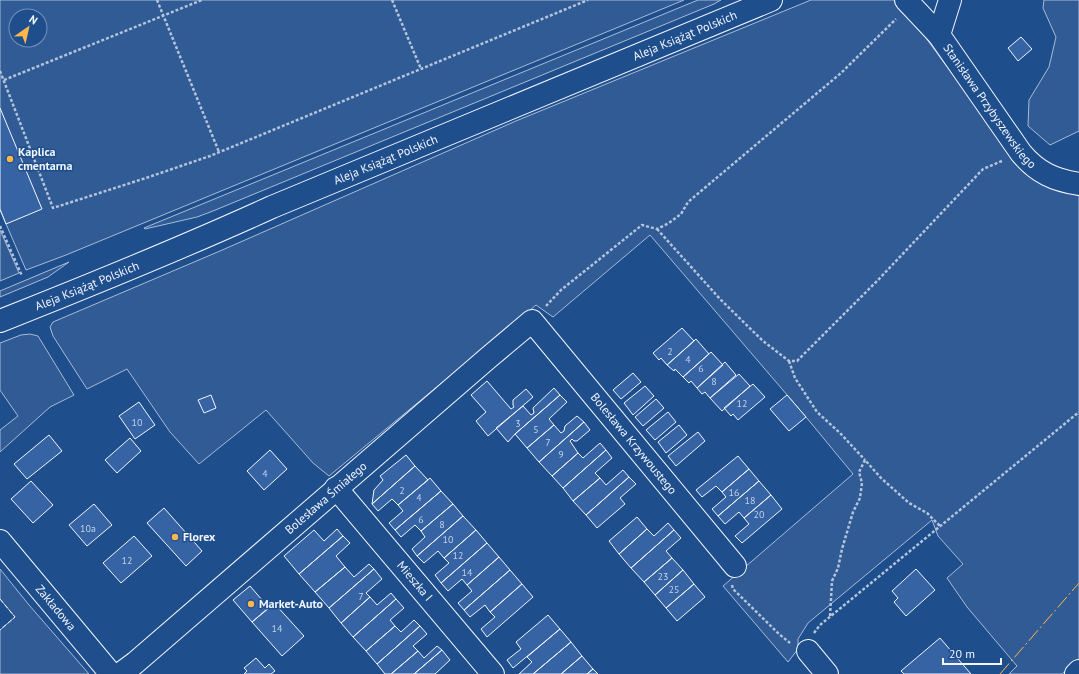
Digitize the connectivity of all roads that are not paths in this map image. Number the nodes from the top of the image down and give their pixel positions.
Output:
1 (771, 0) edge
2 (950, 0) edge
3 (908, 2) edge
4 (939, 36) junction
5 (1079, 184) edge
6 (0, 321) edge
7 (532, 321) joint
8 (336, 488) junction
9 (0, 541) edge
10 (735, 566) road end
11 (808, 651) road end
12 (1079, 671) edge
13 (111, 674) edge
14 (120, 674) edge
15 (493, 674) edge
16 (827, 674) edge
17 (1076, 674) edge

1 - 6 street, Aleja Książąt Polskich
2 - 4 street, Stanisława Przybyszewskiego
3 - 4 street
4 - 5 street, Stanisława Przybyszewskiego
7 - 8 street, Bolesława Śmiałego
7 - 10 street, Bolesława Krzywoustego
8 - 14 street, Bolesława Śmiałego
8 - 15 street, Mieszka I
9 - 13 street, Zakładowa
11 - 16 street
12 - 17 street

